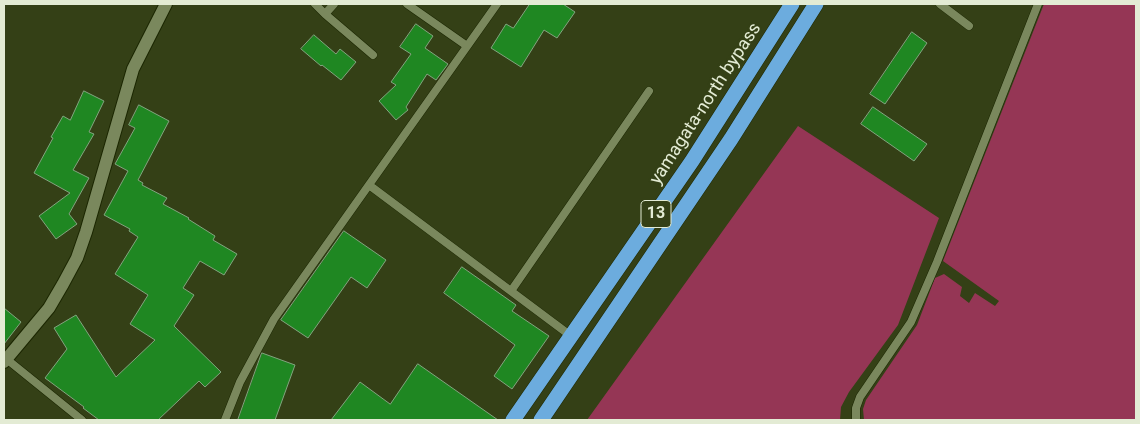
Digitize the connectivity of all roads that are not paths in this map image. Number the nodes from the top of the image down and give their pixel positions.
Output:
1 (166, 4) edge
2 (315, 4) edge
3 (334, 4) edge
4 (407, 4) edge
5 (497, 4) edge
6 (792, 4) edge
7 (816, 4) edge
8 (940, 4) edge
9 (1038, 4) edge
10 (325, 14) junction
11 (969, 26) dead end
12 (468, 46) junction
13 (373, 55) dead end
14 (649, 91) dead end
15 (369, 185) junction
16 (511, 291) junction
17 (571, 336) junction
18 (5, 359) edge
19 (78, 419) edge
20 (225, 420) edge
21 (513, 420) edge
22 (541, 420) edge
23 (856, 420) edge

1 - 18 street
2 - 10 lane
3 - 10 lane
4 - 12 lane
5 - 12 lane
6 - 17 highway, yamagata-north bypass / 13
7 - 22 highway, 13
8 - 11 lane
9 - 23 lane
10 - 13 lane
12 - 15 lane
14 - 16 lane
15 - 16 lane
15 - 20 lane
16 - 17 lane
17 - 21 highway, yamagata-north bypass / 13
18 - 19 lane

